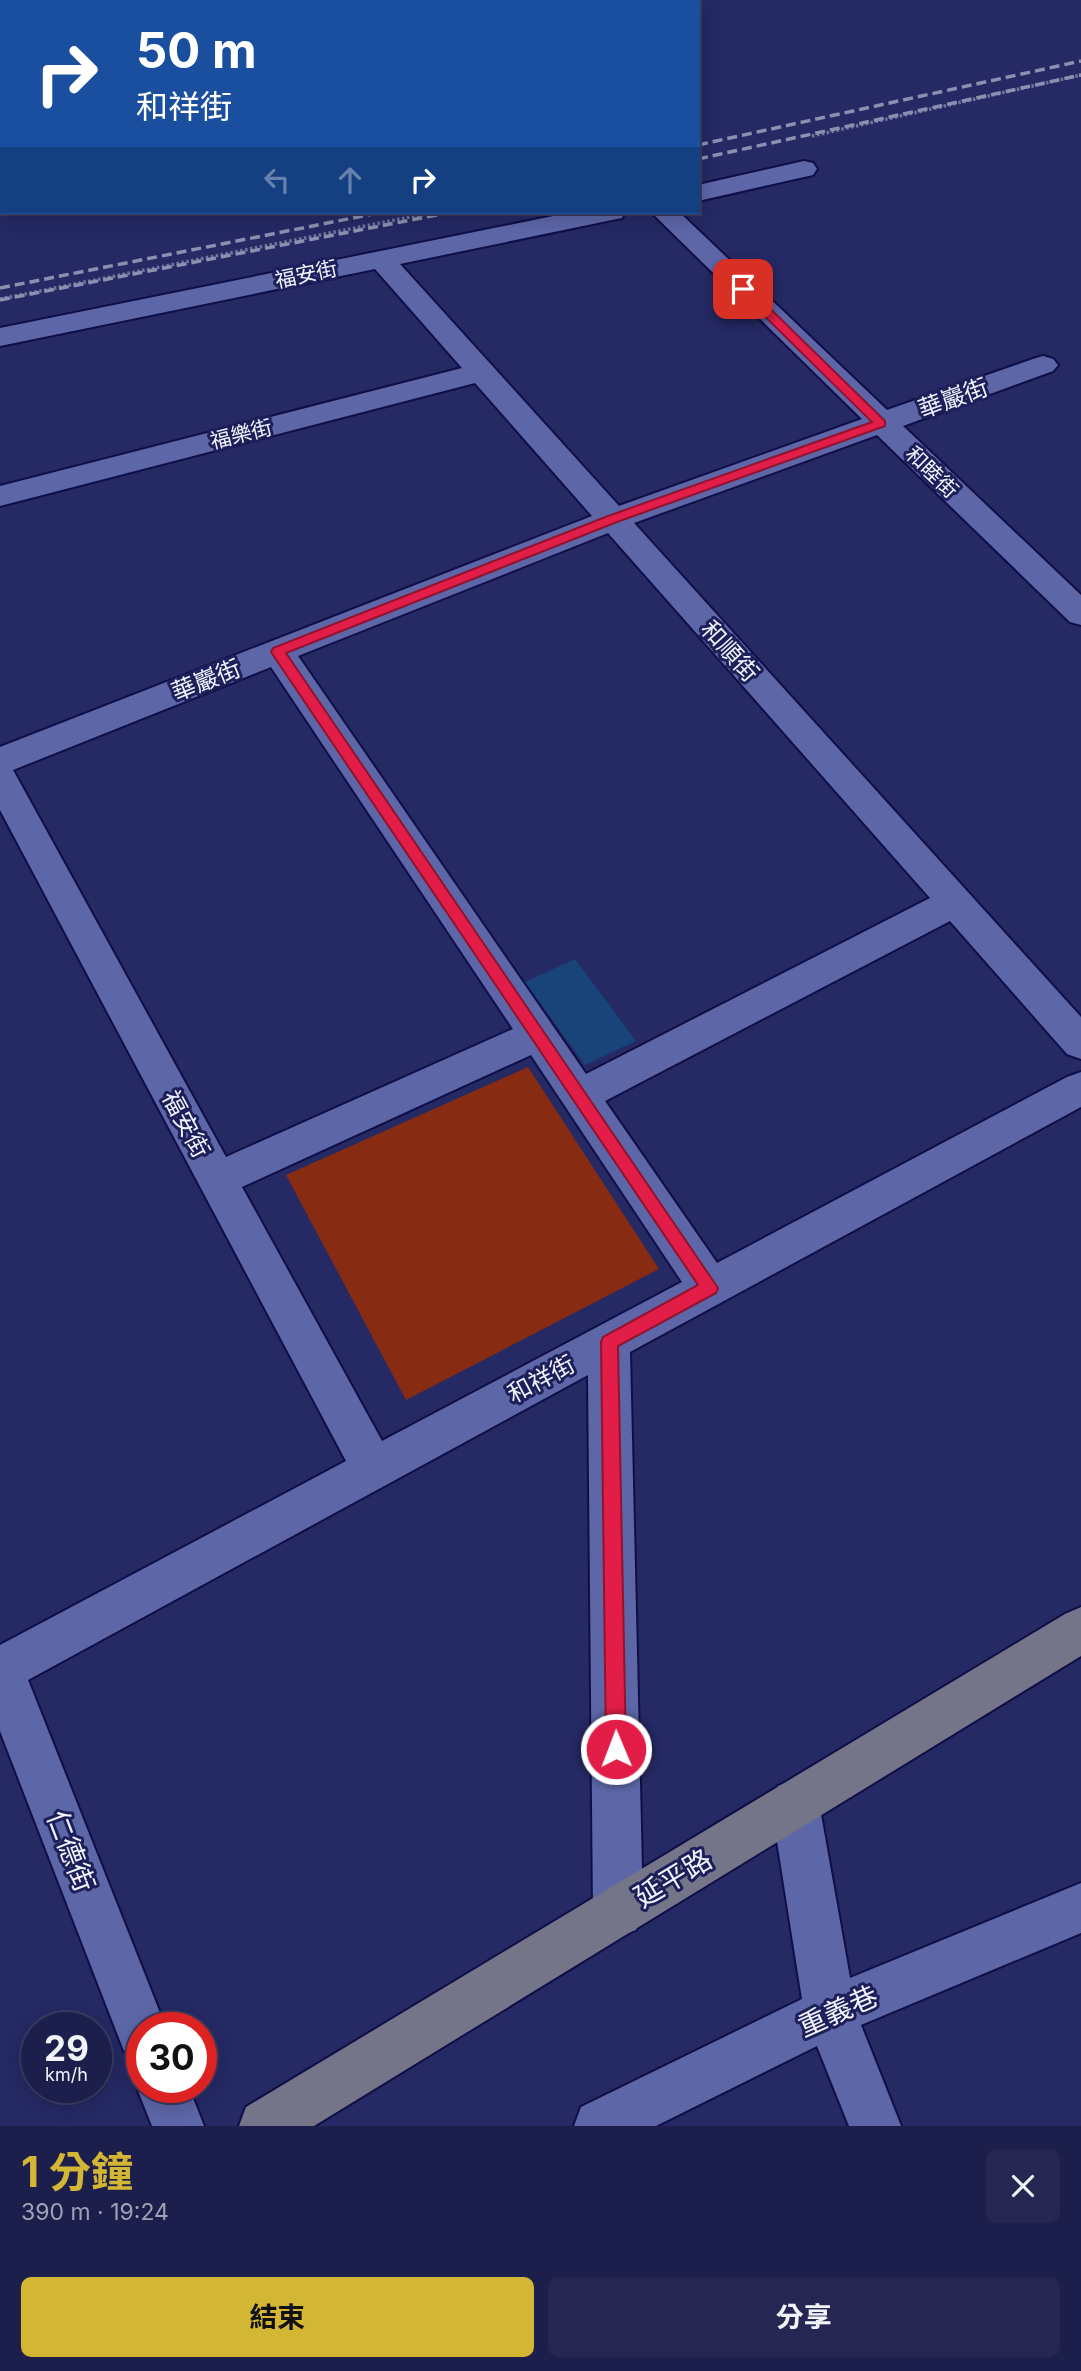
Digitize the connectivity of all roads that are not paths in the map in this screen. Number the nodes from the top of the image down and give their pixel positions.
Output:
1 (804, 169) dead end
2 (700, 193) edge
3 (602, 214) edge
4 (666, 214) edge
5 (380, 258) junction
6 (0, 337) edge
7 (1043, 365) dead end
8 (482, 372) junction
9 (881, 424) junction
10 (0, 496) edge
11 (613, 519) junction
12 (1081, 614) edge
13 (278, 652) junction
14 (0, 761) edge
15 (0, 777) edge
16 (955, 902) junction
17 (537, 1035) junction
18 (1081, 1043) edge
19 (1081, 1088) edge
20 (580, 1094) junction
21 (216, 1180) junction
22 (710, 1288) junction
23 (609, 1342) junction
24 (374, 1469) junction
25 (1081, 1630) edge
26 (0, 1670) edge
27 (795, 1803) junction
28 (1081, 1908) edge
29 (618, 1912) junction
30 (134, 2012) edge
31 (830, 2012) junction
32 (169, 2103) edge
33 (314, 2113) edge
34 (178, 2126) edge
35 (265, 2126) edge
36 (600, 2126) edge
37 (875, 2126) edge

1 - 2 street
3 - 5 street, 福安街
4 - 9 street, 和睦街
5 - 6 street, 福安街
5 - 8 street, 和順街
7 - 9 street, 華巖街
8 - 10 street, 福樂街
8 - 11 street, 和順街
9 - 11 street, 華巖街
9 - 12 street, 和睦街
11 - 13 street, 華巖街
11 - 16 street, 和順街
13 - 14 street, 華巖街
13 - 17 street
15 - 21 street, 福安街
16 - 18 street, 和順街
16 - 20 street
17 - 20 street
17 - 21 street
19 - 22 street, 和祥街
20 - 22 street
21 - 24 street, 福安街
22 - 23 street, 和祥街
23 - 24 street, 和祥街
23 - 29 street
24 - 26 street, 和祥街
25 - 27 street, 延平路
26 - 30 street, 仁德街
27 - 29 street, 延平路
27 - 31 street
28 - 31 street, 重義巷
29 - 33 street, 延平路
31 - 36 street, 重義巷
31 - 37 street
32 - 34 street
33 - 35 street, 延平路

